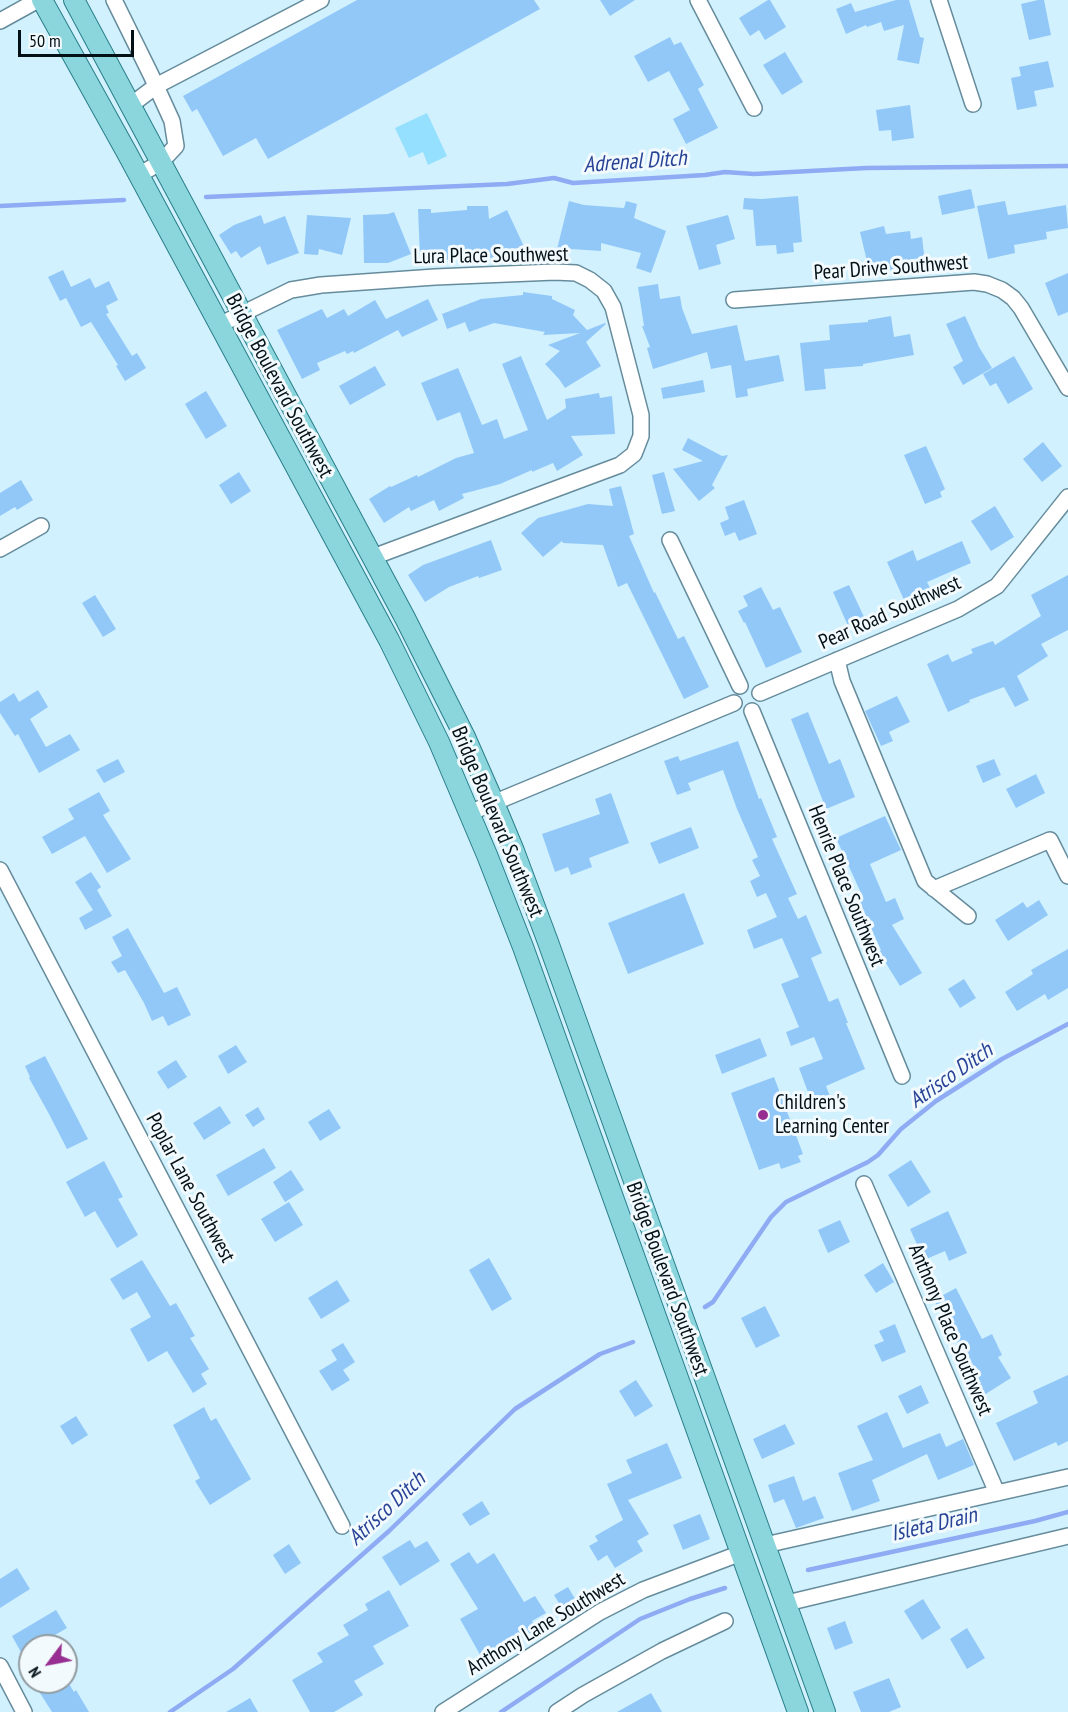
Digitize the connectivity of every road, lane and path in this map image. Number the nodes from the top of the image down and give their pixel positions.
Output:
1 (40, 0) edge
2 (74, 0) edge
3 (114, 0) edge
4 (321, 0) edge
5 (699, 0) edge
6 (939, 0) edge
7 (0, 21) edge
8 (156, 86) junction
9 (974, 104) dead end
10 (131, 105) junction
11 (754, 108) dead end
12 (161, 162) junction
13 (139, 175) junction
14 (734, 300) dead end
15 (243, 313) junction
16 (219, 325) junction
17 (1068, 388) edge
18 (1068, 497) edge
19 (41, 526) dead end
20 (670, 540) dead end
21 (0, 549) edge
22 (373, 557) junction
23 (837, 660) junction
24 (740, 686) junction
25 (760, 693) junction
26 (734, 703) junction
27 (752, 711) junction
28 (494, 803) junction
29 (469, 813) junction
30 (0, 870) edge
31 (1068, 876) edge
32 (934, 888) junction
33 (968, 915) dead end
34 (902, 1076) dead end
35 (864, 1184) dead end
36 (1068, 1478) edge
37 (997, 1493) junction
38 (342, 1526) dead end
39 (1068, 1536) edge
40 (765, 1545) junction
41 (741, 1553) junction
42 (786, 1603) junction
43 (724, 1621) dead end
44 (0, 1666) edge
45 (24, 1712) edge
46 (443, 1712) edge
47 (557, 1712) edge
48 (798, 1712) edge
49 (825, 1712) edge

1 - 7 street
1 - 13 main road, Bridge Boulevard Southwest
2 - 10 main road, Bridge Boulevard Southwest
3 - 8 street
4 - 8 street
5 - 11 street
6 - 9 street
8 - 10 street
8 - 12 street
10 - 12 main road, Bridge Boulevard Southwest
12 - 13 street
12 - 15 main road, Bridge Boulevard Southwest
13 - 16 main road, Bridge Boulevard Southwest
14 - 17 street, Pear Drive Southwest
15 - 16 street, Lura Place Southwest
15 - 22 main road, Bridge Boulevard Southwest
15 - 22 street, Lura Place Southwest
16 - 29 main road, Bridge Boulevard Southwest
18 - 23 street, Pear Road Southwest
19 - 21 street
20 - 24 street
22 - 28 main road, Bridge Boulevard Southwest
23 - 25 street, Pear Road Southwest
23 - 32 street
24 - 25 street
24 - 26 street
25 - 27 street
26 - 27 street
26 - 28 street
27 - 34 street, Henrie Place Southwest
28 - 29 street
28 - 40 main road, Bridge Boulevard Southwest
29 - 41 main road, Bridge Boulevard Southwest
30 - 38 street, Poplar Lane Southwest
31 - 32 street
32 - 33 street
35 - 37 street, Anthony Place Southwest
36 - 37 street
37 - 40 street
39 - 42 street
40 - 42 main road, Bridge Boulevard Southwest
41 - 46 street, Anthony Lane Southwest
41 - 48 main road, Bridge Boulevard Southwest
42 - 49 main road, Bridge Boulevard Southwest
43 - 47 street
44 - 45 street

